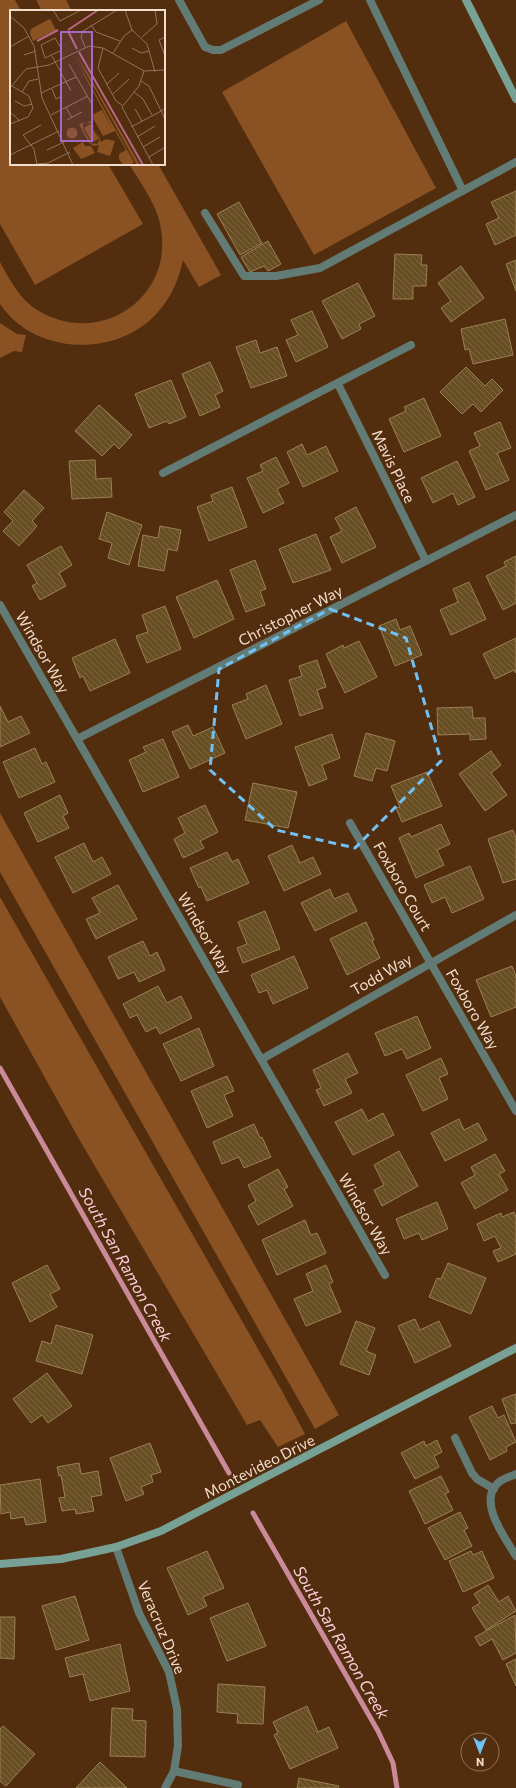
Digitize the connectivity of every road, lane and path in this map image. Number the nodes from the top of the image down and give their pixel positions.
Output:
1 (179, 0) edge
2 (319, 0) edge
3 (370, 0) edge
4 (466, 0) edge
5 (516, 99) edge
6 (516, 162) edge
7 (463, 191) junction
8 (205, 213) dead end
9 (412, 345) dead end
10 (338, 384) junction
11 (163, 473) dead end
12 (516, 515) edge
13 (426, 561) junction
14 (0, 605) edge
15 (76, 739) junction
16 (350, 823) dead end
17 (516, 915) edge
18 (430, 962) junction
19 (262, 1059) junction
20 (516, 1111) edge
21 (385, 1275) dead end
22 (516, 1348) edge
23 (455, 1438) dead end
24 (516, 1474) edge
25 (494, 1489) junction
26 (116, 1547) junction
27 (516, 1556) edge
28 (0, 1564) edge
29 (174, 1772) junction
30 (238, 1785) dead end
31 (165, 1788) edge

1 - 2 street
3 - 7 street
4 - 5 street
6 - 7 street
7 - 8 street
9 - 10 street
10 - 11 street
10 - 13 street, Mavis Place
12 - 13 street, Christopher Way
13 - 15 street, Christopher Way
14 - 15 street, Windsor Way
15 - 19 street, Windsor Way
16 - 18 street, Foxboro Court
17 - 18 street, Todd Way
18 - 19 street, Todd Way
18 - 20 street, Foxboro Way
19 - 21 street, Windsor Way
22 - 26 street, Montevideo Drive
23 - 25 street
24 - 25 street
25 - 27 street
26 - 28 street, Montevideo Drive
26 - 29 street, Veracruz Drive
29 - 30 street
29 - 31 street, Veracruz Drive

